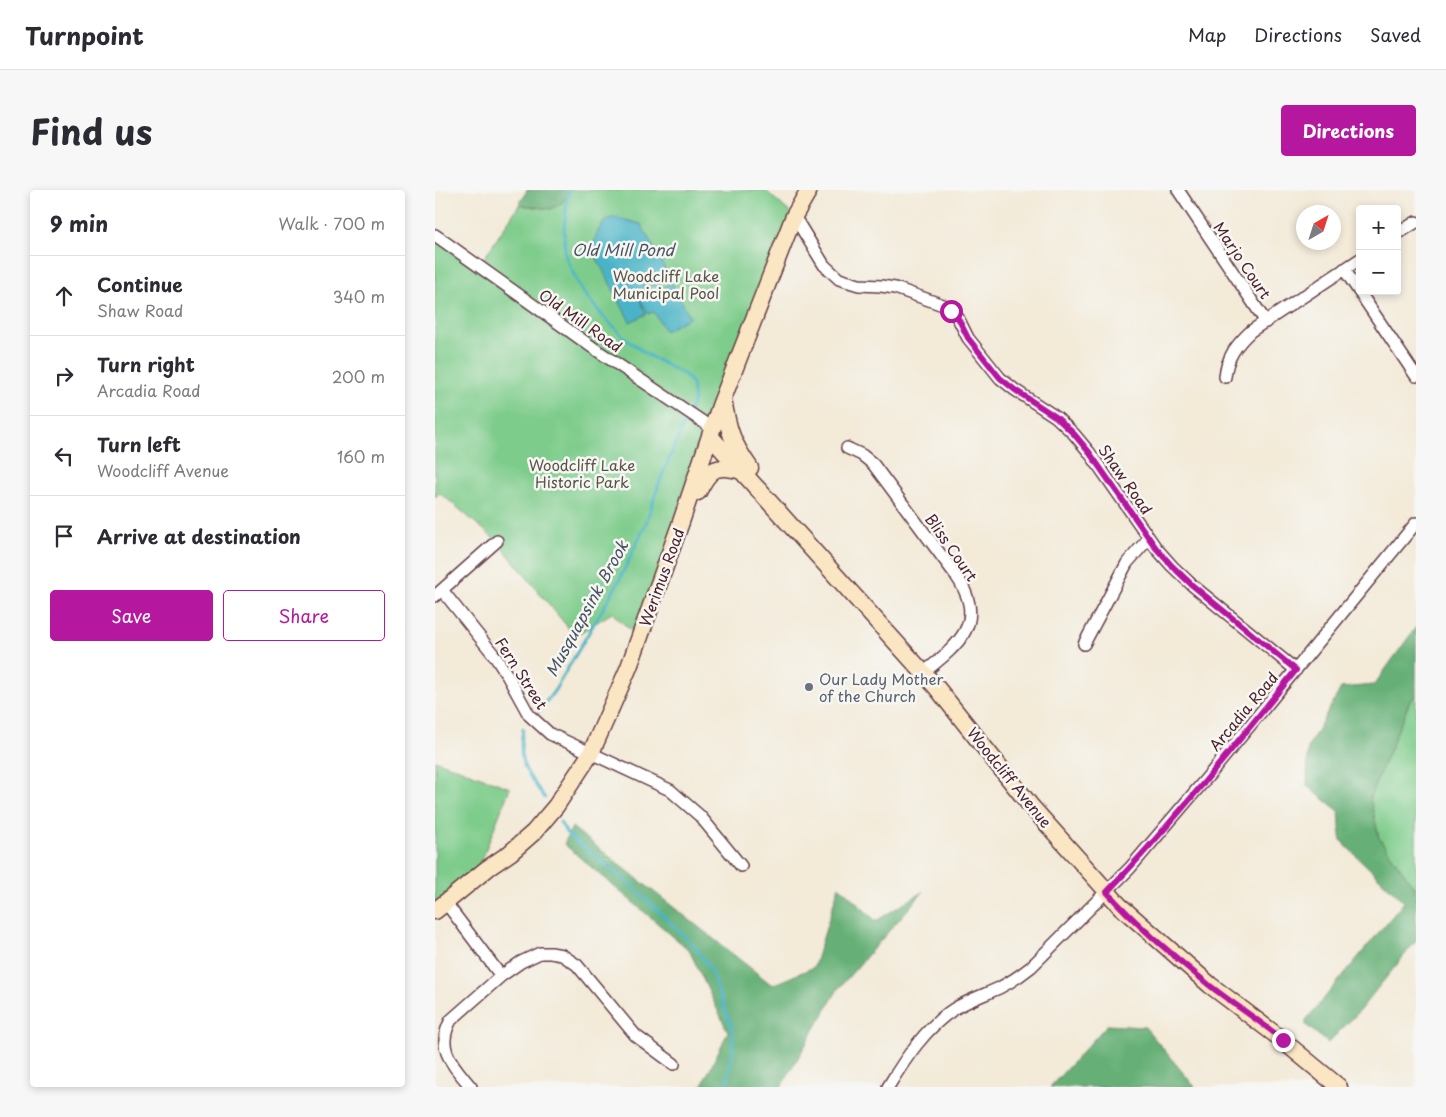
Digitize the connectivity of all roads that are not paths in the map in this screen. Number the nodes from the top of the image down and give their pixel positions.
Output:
1 (809, 190) edge
2 (1178, 190) edge
3 (795, 216) junction
4 (1416, 222) edge
5 (1401, 231) edge
6 (435, 234) edge
7 (1356, 262) edge
8 (1344, 269) junction
9 (1266, 322) junction
10 (1416, 376) edge
11 (1225, 377) dead end
12 (723, 398) junction
13 (711, 432) junction
14 (847, 448) dead end
15 (742, 472) junction
16 (757, 489) junction
17 (681, 522) junction
18 (1416, 523) edge
19 (1149, 538) junction
20 (497, 541) dead end
21 (439, 593) edge
22 (1084, 644) dead end
23 (1296, 670) junction
24 (923, 672) junction
25 (591, 753) junction
26 (741, 866) dead end
27 (1107, 892) junction
28 (440, 907) edge
29 (501, 976) junction
30 (674, 1064) dead end
31 (471, 1087) edge
32 (888, 1087) edge
33 (1339, 1087) edge

1 - 3 main road, Werimus Road
2 - 9 street, Marjo Court
3 - 12 main road, Werimus Road
3 - 19 street, Shaw Road
4 - 5 street
6 - 13 street, Old Mill Road
7 - 8 street
8 - 9 street
8 - 10 street
9 - 11 street
12 - 13 main road, Werimus Road
12 - 16 main road
13 - 15 main road, Woodcliff Avenue
13 - 17 main road, Werimus Road
14 - 24 street, Bliss Court
15 - 16 main road, Woodcliff Avenue
15 - 17 main road
16 - 24 main road, Woodcliff Avenue
17 - 25 main road, Werimus Road
18 - 23 street, Arcadia Road
19 - 22 street
19 - 23 street, Shaw Road
20 - 21 street
21 - 25 street, Fern Street
23 - 27 street, Arcadia Road
24 - 27 main road, Woodcliff Avenue
25 - 26 street, Fern Street
25 - 28 main road, Werimus Road
27 - 32 street, Arcadia Road
27 - 33 main road, Woodcliff Avenue
28 - 29 street
29 - 30 street
29 - 31 street

